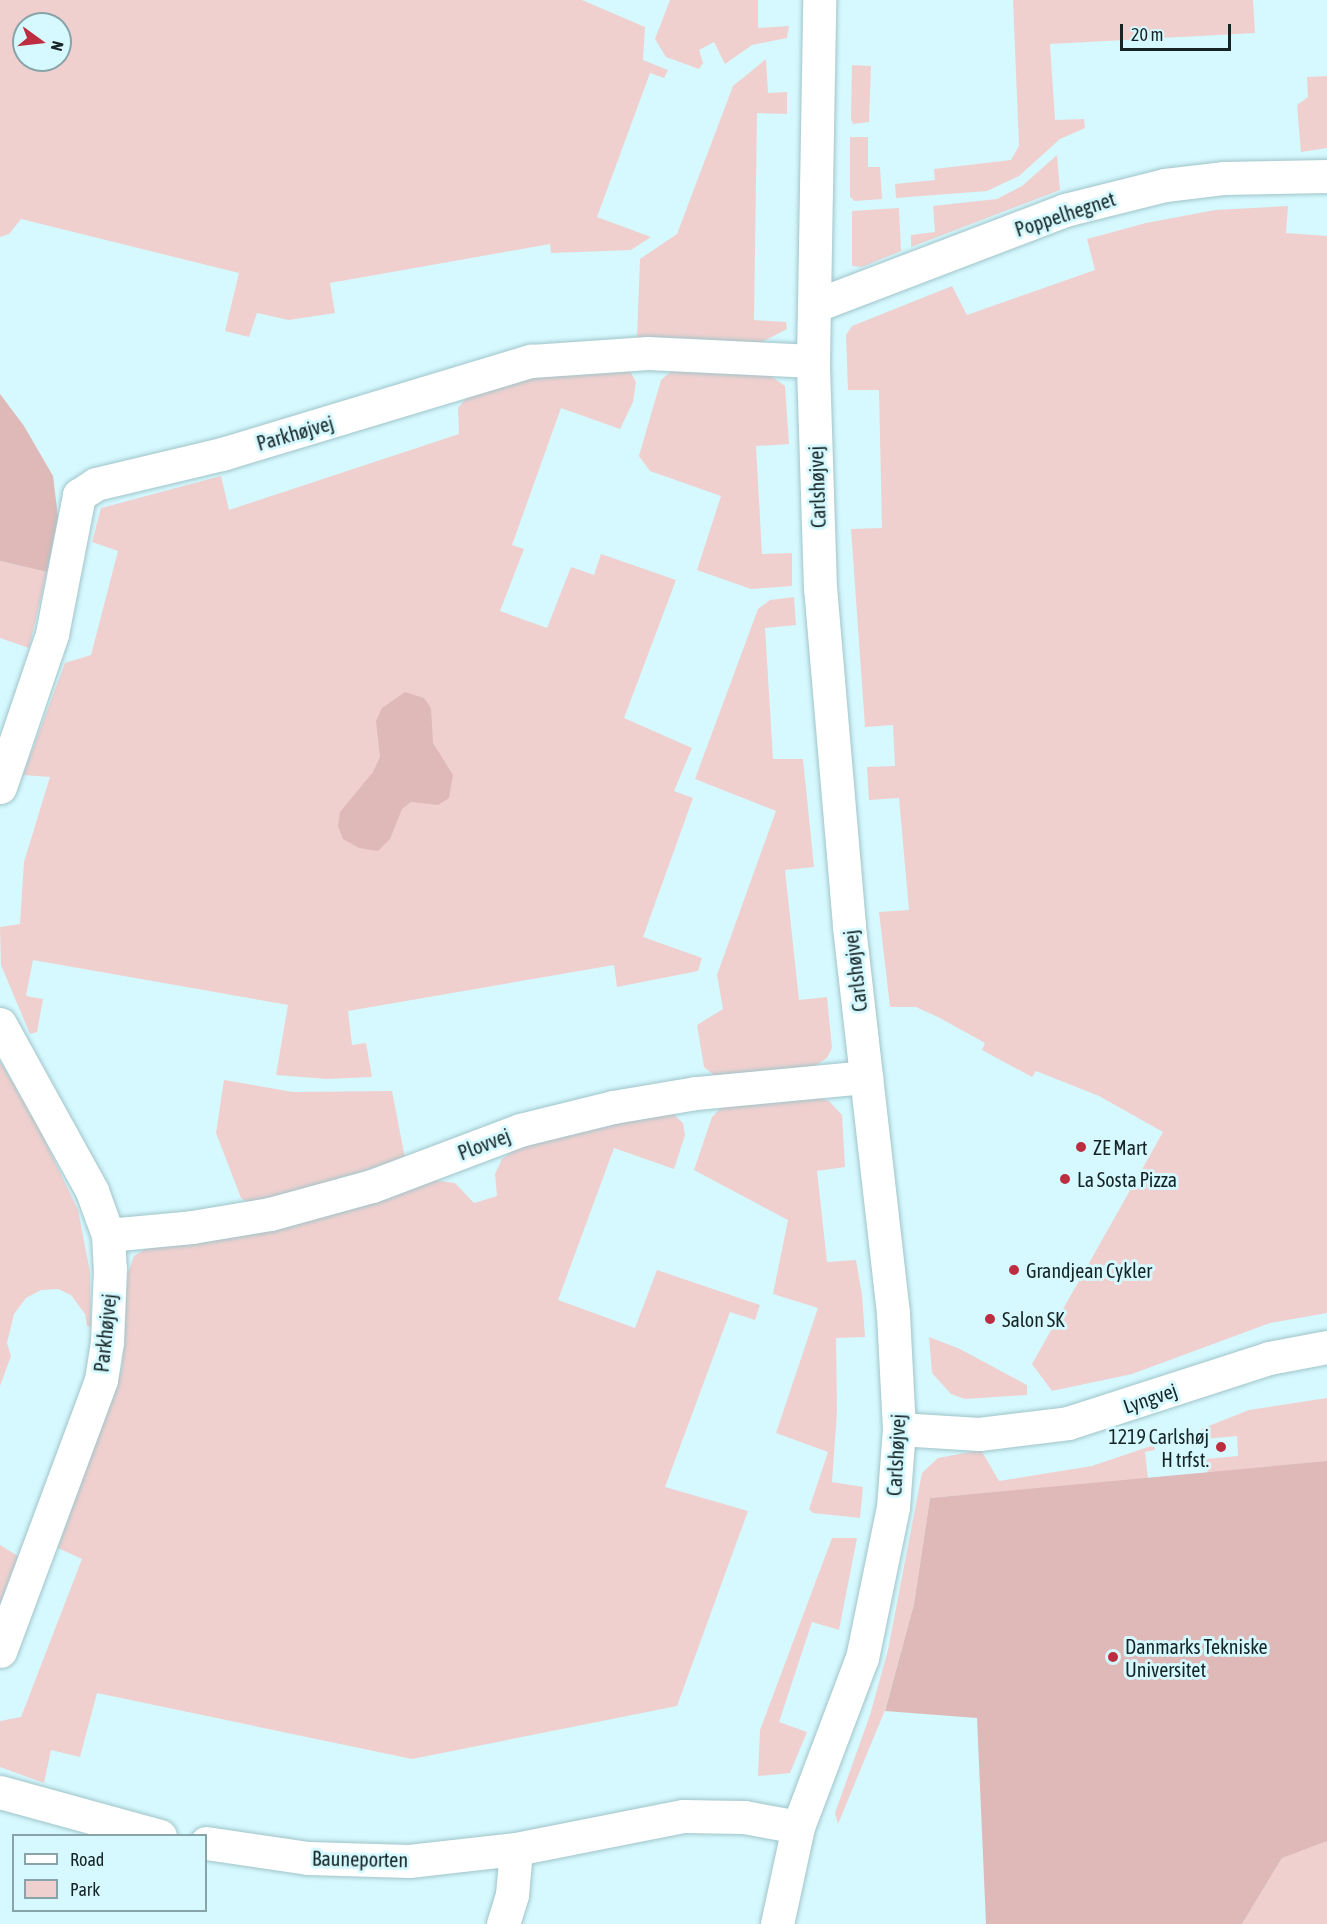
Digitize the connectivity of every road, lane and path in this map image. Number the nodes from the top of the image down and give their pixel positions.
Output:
1 (819, 0) edge
2 (1327, 176) edge
3 (814, 306) junction
4 (813, 360) junction
5 (0, 787) edge
6 (0, 1024) edge
7 (866, 1077) junction
8 (108, 1235) junction
9 (1327, 1347) edge
10 (899, 1429) junction
11 (0, 1651) edge
12 (0, 1792) edge
13 (798, 1827) junction
14 (153, 1834) edge
15 (207, 1843) edge
16 (516, 1849) junction
17 (503, 1924) edge
18 (777, 1924) edge

1 - 3 street, Carlshøjvej
2 - 3 street, Poppelhegnet
3 - 4 street, Carlshøjvej
4 - 5 street, Parkhøjvej
4 - 7 street, Carlshøjvej
6 - 8 street, Parkhøjvej
7 - 8 street, Plovvej
7 - 10 street, Carlshøjvej
8 - 11 street, Parkhøjvej
9 - 10 street, Lyngvej
10 - 13 street, Carlshøjvej
12 - 14 street
13 - 16 street, Bauneporten
13 - 18 street, Carlshøjvej
15 - 16 street, Bauneporten
16 - 17 street

